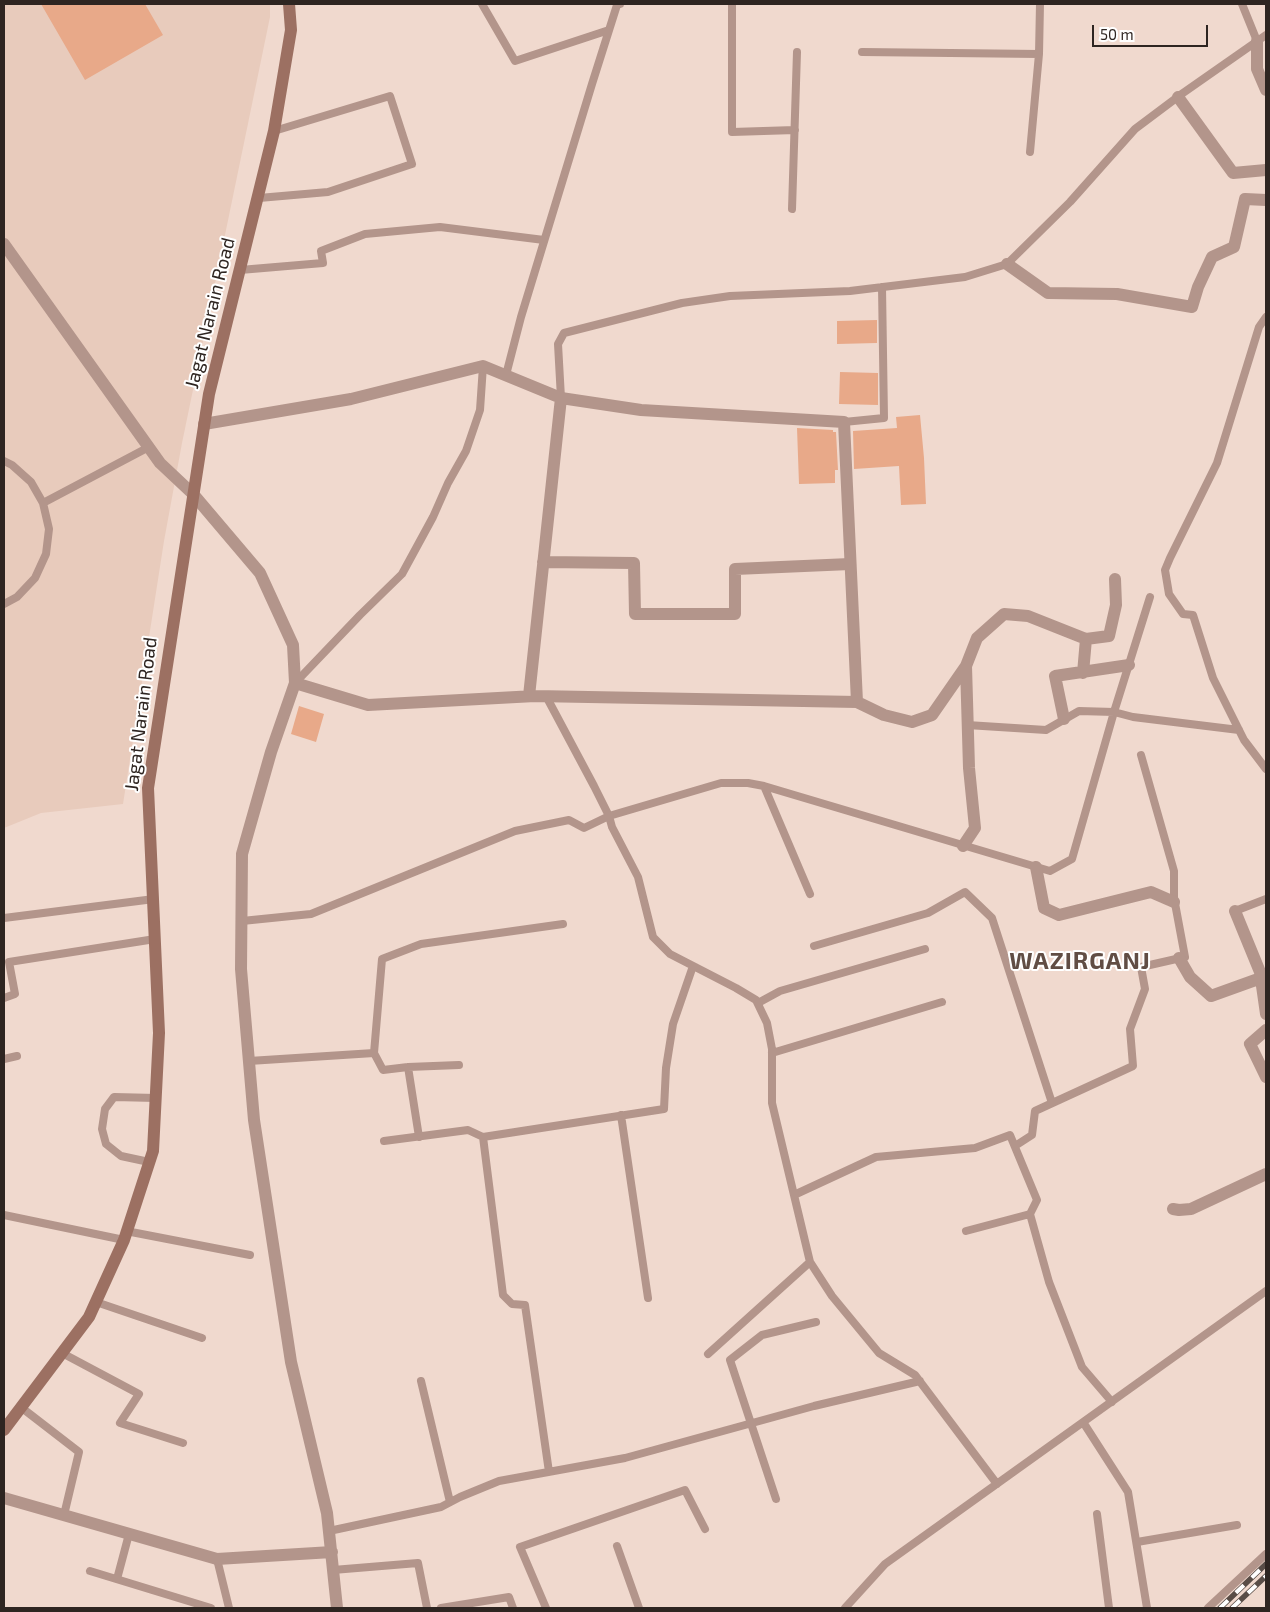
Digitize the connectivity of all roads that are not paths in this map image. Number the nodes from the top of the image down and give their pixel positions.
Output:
1 (289, 4) edge
2 (482, 4) edge
3 (620, 4) edge
4 (732, 4) edge
5 (1040, 4) edge
6 (1242, 4) edge
7 (609, 30) junction
8 (1262, 38) edge
9 (797, 52) dead end
10 (862, 52) dead end
11 (1039, 54) junction
12 (1266, 90) edge
13 (1178, 97) junction
14 (795, 130) junction
15 (274, 131) junction
16 (1030, 152) dead end
17 (1266, 170) edge
18 (259, 198) junction
19 (1266, 200) edge
20 (792, 208) dead end
21 (544, 240) junction
22 (4, 244) edge
23 (1007, 264) junction
24 (240, 270) junction
25 (882, 287) junction
26 (1266, 317) edge
27 (483, 366) junction
28 (506, 375) junction
29 (561, 398) junction
30 (844, 422) junction
31 (204, 424) junction
32 (149, 447) junction
33 (4, 461) edge
34 (193, 494) junction
35 (43, 503) junction
36 (543, 562) junction
37 (850, 564) junction
38 (1115, 579) dead end
39 (1150, 597) dead end
40 (4, 604) edge
41 (1086, 640) junction
42 (1129, 665) junction
43 (966, 666) junction
44 (1083, 673) junction
45 (295, 683) junction
46 (529, 696) junction
47 (546, 696) junction
48 (857, 702) junction
49 (1114, 712) junction
50 (1064, 719) junction
51 (967, 724) junction
52 (1239, 730) junction
53 (1141, 755) dead end
54 (1266, 769) edge
55 (764, 786) junction
56 (609, 816) junction
57 (964, 846) junction
58 (1036, 867) junction
59 (810, 894) dead end
60 (154, 899) junction
61 (1266, 899) edge
62 (1174, 902) junction
63 (1235, 912) joint
64 (4, 918) edge
65 (242, 921) junction
66 (563, 924) dead end
67 (156, 939) junction
68 (814, 946) dead end
69 (925, 949) dead end
70 (1179, 958) junction
71 (693, 966) junction
72 (1260, 978) junction
73 (4, 998) edge
74 (942, 1002) dead end
75 (758, 1003) junction
76 (1266, 1014) edge
77 (1266, 1030) edge
78 (374, 1053) junction
79 (772, 1053) junction
80 (17, 1056) dead end
81 (4, 1059) edge
82 (249, 1061) junction
83 (459, 1065) dead end
84 (408, 1067) junction
85 (1266, 1077) edge
86 (156, 1098) junction
87 (1052, 1103) junction
88 (621, 1115) junction
89 (483, 1136) junction
90 (419, 1137) junction
91 (384, 1141) dead end
92 (1015, 1146) junction
93 (149, 1162) junction
94 (1266, 1174) edge
95 (794, 1195) junction
96 (1173, 1209) dead end
97 (1030, 1214) junction
98 (4, 1215) edge
99 (966, 1231) dead end
100 (125, 1236) junction
101 (250, 1255) dead end
102 (810, 1262) junction
103 (1266, 1291) edge
104 (648, 1298) dead end
105 (96, 1302) junction
106 (816, 1322) dead end
107 (202, 1338) dead end
108 (62, 1353) junction
109 (708, 1354) dead end
110 (421, 1381) dead end
111 (920, 1381) junction
112 (1112, 1402) junction
113 (22, 1408) junction
114 (1083, 1422) junction
115 (751, 1424) junction
116 (4, 1430) edge
117 (183, 1443) dead end
118 (549, 1472) junction
119 (997, 1484) junction
120 (4, 1498) edge
121 (776, 1499) dead end
122 (450, 1502) junction
123 (1098, 1514) dead end
124 (64, 1515) junction
125 (1237, 1525) dead end
126 (705, 1529) dead end
127 (329, 1532) junction
128 (129, 1534) junction
129 (1136, 1542) junction
130 (617, 1546) dead end
131 (332, 1552) junction
132 (1266, 1554) edge
133 (218, 1559) junction
134 (333, 1570) junction
135 (90, 1571) dead end
136 (117, 1579) junction
137 (210, 1608) edge
138 (229, 1608) edge
139 (337, 1608) edge
140 (426, 1608) edge
141 (441, 1608) edge
142 (513, 1608) edge
143 (546, 1608) edge
144 (639, 1608) edge
145 (845, 1608) edge
146 (1109, 1608) edge
147 (1147, 1608) edge
148 (1208, 1608) edge

1 - 15 street, Jagat Narain Road
2 - 7 lane
3 - 7 lane
4 - 14 lane
5 - 11 lane
6 - 8 lane
7 - 21 lane
8 - 12 street
8 - 13 lane
9 - 14 lane
10 - 11 lane
11 - 16 lane
13 - 17 street
13 - 23 lane
14 - 20 lane
15 - 18 street, Jagat Narain Road
15 - 18 lane
18 - 24 street, Jagat Narain Road
19 - 23 street
21 - 24 lane
21 - 28 lane
22 - 32 street
23 - 25 lane
24 - 31 street, Jagat Narain Road
25 - 29 lane
25 - 30 lane
26 - 52 lane
27 - 28 street
27 - 31 street
27 - 45 lane
28 - 29 street
29 - 30 street
29 - 36 street
30 - 37 street
31 - 34 street, Jagat Narain Road
32 - 34 street
32 - 35 lane
33 - 35 lane
34 - 45 street
34 - 60 street, Jagat Narain Road
35 - 40 lane
36 - 37 street
36 - 46 street
37 - 48 street
38 - 41 street
39 - 42 lane
41 - 43 street
41 - 44 street
42 - 44 street
42 - 49 lane
43 - 48 street
43 - 51 street
44 - 50 street
45 - 46 street
45 - 65 street
46 - 47 street
47 - 48 street
47 - 56 lane
49 - 50 lane
49 - 52 lane
49 - 58 lane
50 - 51 lane
51 - 57 street
52 - 54 lane
53 - 62 lane
55 - 56 lane
55 - 57 lane
55 - 59 lane
56 - 65 lane
56 - 71 lane
57 - 58 lane
58 - 62 street
60 - 64 lane
60 - 67 street, Jagat Narain Road
61 - 63 lane
62 - 70 lane
63 - 72 street
65 - 82 street
66 - 78 lane
67 - 73 lane
67 - 86 street, Jagat Narain Road
68 - 87 lane
69 - 75 lane
70 - 72 street
70 - 87 lane
71 - 75 lane
71 - 88 lane
72 - 76 street
74 - 79 lane
75 - 79 lane
77 - 85 street
78 - 82 lane
78 - 84 lane
79 - 95 lane
80 - 81 lane
82 - 127 street
83 - 84 lane
84 - 90 lane
86 - 93 street, Jagat Narain Road
86 - 93 lane
87 - 92 lane
88 - 89 lane
88 - 104 lane
89 - 90 lane
89 - 118 lane
90 - 91 lane
92 - 95 lane
92 - 97 lane
93 - 100 street, Jagat Narain Road
94 - 96 street
95 - 102 lane
97 - 99 lane
97 - 112 lane
98 - 100 lane
100 - 101 lane
100 - 105 street, Jagat Narain Road
102 - 109 lane
102 - 111 lane
103 - 112 lane
105 - 107 lane
105 - 108 street, Jagat Narain Road
106 - 115 lane
108 - 113 street, Jagat Narain Road
108 - 117 lane
110 - 122 lane
111 - 115 lane
111 - 119 lane
112 - 114 lane
113 - 116 street, Jagat Narain Road
113 - 124 lane
114 - 119 lane
114 - 129 lane
115 - 118 lane
115 - 121 lane
118 - 122 lane
119 - 145 lane
120 - 124 street
122 - 127 lane
123 - 146 lane
124 - 128 street
125 - 129 lane
126 - 143 lane
127 - 131 street
128 - 133 street
128 - 136 lane
129 - 147 lane
130 - 144 lane
131 - 133 street
131 - 134 street
132 - 148 lane
133 - 138 lane
134 - 139 street
134 - 140 lane
135 - 136 lane
136 - 137 lane
141 - 142 lane

